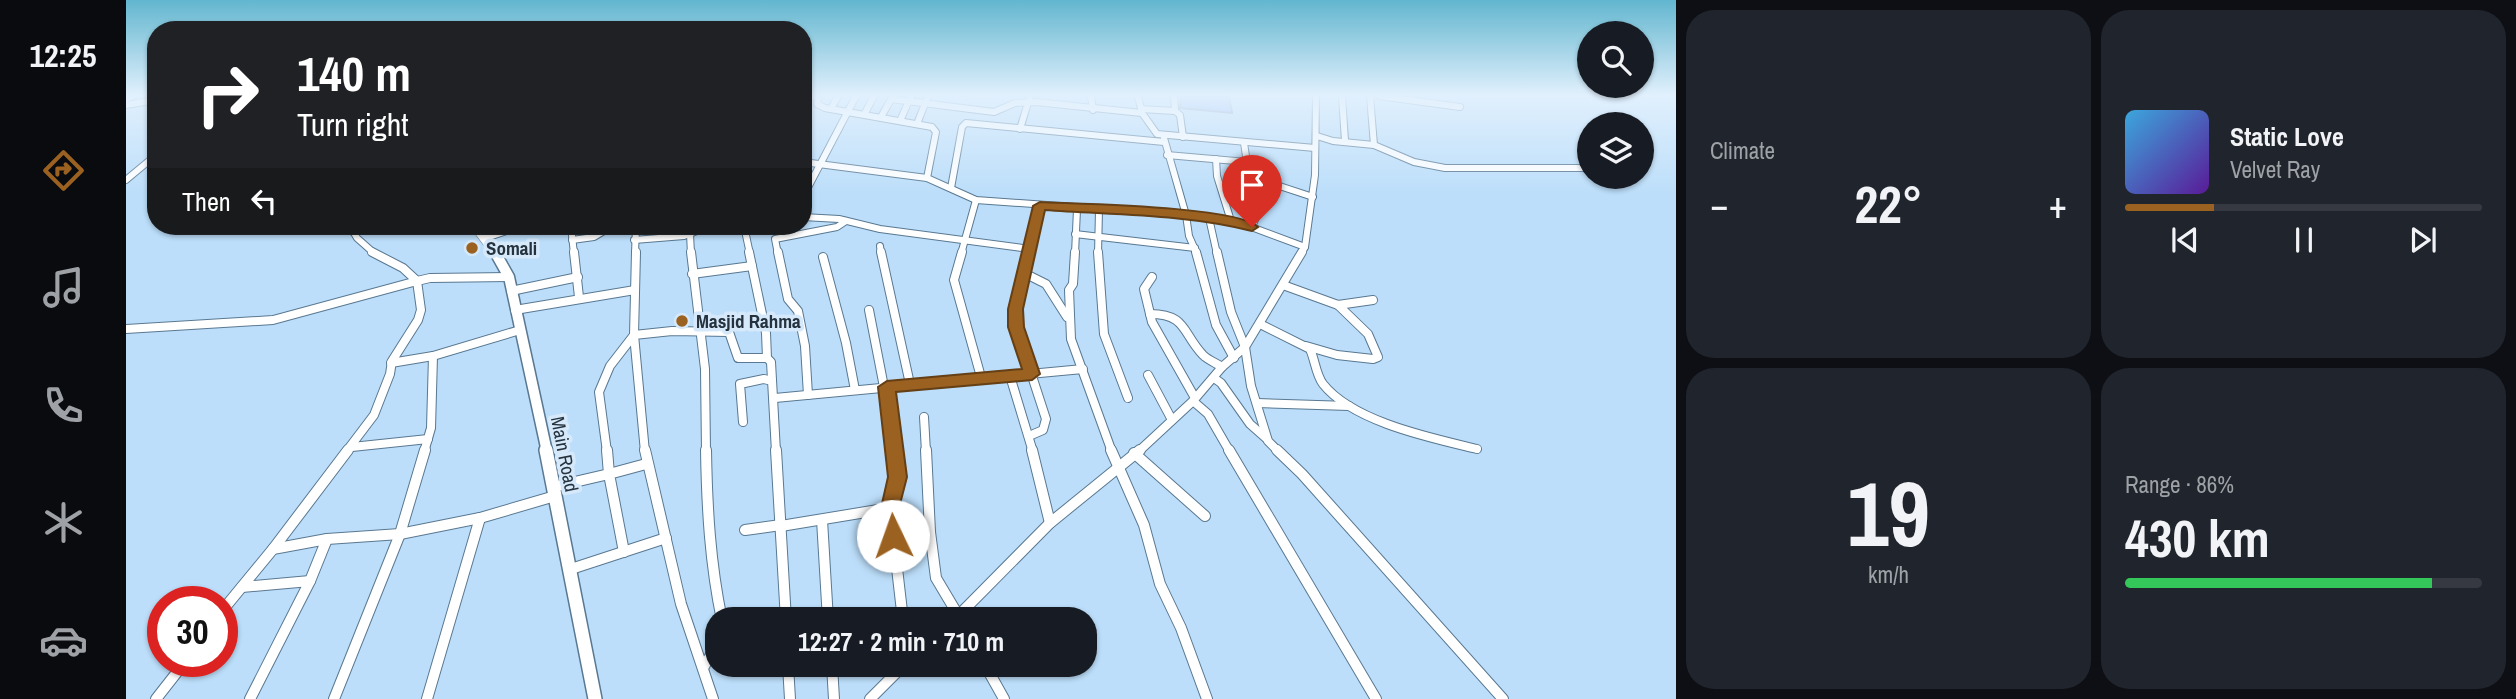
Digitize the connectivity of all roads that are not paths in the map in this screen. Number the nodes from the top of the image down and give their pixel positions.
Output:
1 (839, 129) edge
2 (934, 129) edge
3 (961, 129) edge
4 (1014, 129) edge
5 (1020, 129) joint
6 (1153, 129) edge
7 (1182, 129) edge
8 (1317, 129) edge
9 (1344, 129) edge
10 (1373, 129) edge
11 (1317, 136) junction
12 (1183, 137) junction
13 (1164, 138) junction
14 (1345, 141) junction
15 (1244, 143) junction
16 (1374, 145) junction
17 (1315, 148) junction
18 (1167, 155) junction
19 (1216, 159) junction
20 (147, 162) edge
21 (1247, 162) junction
22 (812, 163) edge
23 (819, 163) junction
24 (1577, 168) edge
25 (1249, 176) junction
26 (927, 178) junction
27 (126, 180) edge
28 (812, 184) edge
29 (951, 188) junction
30 (1313, 197) junction
31 (976, 200) junction
32 (1040, 206) junction
33 (1077, 209) junction
34 (1099, 210) junction
35 (1186, 215) junction
36 (812, 217) edge
37 (1209, 218) junction
38 (846, 221) junction
39 (1231, 221) junction
40 (1252, 227) junction
41 (812, 231) edge
42 (1075, 234) junction
43 (356, 235) edge
44 (483, 235) edge
45 (495, 235) edge
46 (572, 235) edge
47 (597, 235) edge
48 (635, 235) edge
49 (683, 235) edge
50 (691, 235) edge
51 (746, 235) edge
52 (787, 235) edge
53 (667, 237) joint
54 (1099, 237) junction
55 (486, 238) junction
56 (572, 240) junction
57 (634, 240) junction
58 (965, 240) junction
59 (880, 246) dead end
60 (1306, 247) junction
61 (1195, 248) junction
62 (1030, 249) junction
63 (822, 257) dead end
64 (752, 266) junction
65 (1024, 273) junction
66 (692, 274) junction
67 (578, 276) junction
68 (509, 277) junction
69 (1152, 277) dead end
70 (417, 281) junction
71 (1283, 285) junction
72 (635, 290) junction
73 (511, 292) junction
74 (579, 297) junction
75 (1373, 300) dead end
76 (1338, 305) junction
77 (515, 310) junction
78 (869, 310) dead end
79 (1150, 314) junction
80 (1069, 320) junction
81 (1260, 324) junction
82 (126, 329) edge
83 (520, 330) junction
84 (699, 331) junction
85 (634, 335) junction
86 (1306, 346) junction
87 (1245, 347) junction
88 (433, 356) junction
89 (766, 358) junction
90 (1234, 358) junction
91 (391, 363) junction
92 (1222, 367) junction
93 (1083, 369) junction
94 (1032, 374) junction
95 (1148, 374) dead end
96 (1010, 376) junction
97 (981, 377) junction
98 (1214, 378) junction
99 (772, 381) junction
100 (910, 384) junction
101 (885, 387) junction
102 (855, 390) junction
103 (808, 395) junction
104 (775, 398) junction
105 (1128, 398) dead end
106 (1194, 399) junction
107 (1257, 403) junction
108 (1349, 406) junction
109 (924, 417) dead end
110 (1172, 420) junction
111 (743, 422) dead end
112 (1030, 436) junction
113 (428, 439) junction
114 (1268, 441) junction
115 (352, 447) junction
116 (1477, 449) dead end
117 (1135, 453) junction
118 (646, 464) junction
119 (1118, 468) junction
120 (609, 474) junction
121 (554, 492) junction
122 (890, 508) junction
123 (1205, 516) dead end
124 (480, 518) junction
125 (822, 520) junction
126 (1051, 523) junction
127 (781, 525) junction
128 (746, 530) dead end
129 (400, 534) junction
130 (666, 538) junction
131 (327, 539) junction
132 (273, 550) junction
133 (624, 552) junction
134 (571, 569) junction
135 (310, 580) junction
136 (242, 587) junction
137 (238, 592) edge
138 (719, 607) edge
139 (785, 607) edge
140 (827, 607) edge
141 (901, 607) edge
142 (952, 607) edge
143 (969, 607) edge
144 (705, 665) edge
145 (703, 668) junction
146 (173, 677) edge
147 (789, 677) edge
148 (833, 677) edge
149 (892, 677) edge
150 (992, 677) edge
151 (156, 699) edge
152 (250, 699) edge
153 (334, 699) edge
154 (427, 699) edge
155 (595, 699) edge
156 (713, 699) edge
157 (790, 699) edge
158 (834, 699) edge
159 (870, 699) edge
160 (1004, 699) edge
161 (1207, 699) edge
162 (1376, 699) edge
163 (1503, 699) edge

1 - 23 street
2 - 26 street
3 - 29 street
4 - 5 street
5 - 13 street
6 - 13 street
7 - 12 street
8 - 11 street
9 - 14 street
10 - 16 street
11 - 14 street
11 - 17 street
12 - 13 street
12 - 15 street
13 - 18 street
14 - 16 street
15 - 17 street
15 - 21 street
16 - 24 street
17 - 30 street
18 - 19 street
18 - 35 street
19 - 21 street
19 - 39 street
20 - 27 street
21 - 25 street
22 - 23 street
23 - 26 street
23 - 28 street
25 - 30 street
25 - 40 street
26 - 29 street
29 - 31 street
30 - 60 street
31 - 32 street
31 - 58 street
32 - 33 street
32 - 62 street
33 - 34 street
33 - 42 street
34 - 35 street
34 - 54 street
35 - 37 street
35 - 61 street
36 - 38 street
37 - 39 street
37 - 87 street
38 - 41 street
38 - 58 street
39 - 40 street
40 - 60 street
42 - 54 street
42 - 80 street
43 - 70 street
44 - 55 main road, Main Road
45 - 55 street
46 - 56 street
47 - 56 street
48 - 57 street
49 - 53 street
50 - 66 street
51 - 64 street
52 - 103 street
53 - 57 street
54 - 61 street
54 - 105 street
55 - 68 main road, Main Road
56 - 67 street
57 - 72 street
58 - 62 street
58 - 97 street
59 - 100 street
60 - 71 street
61 - 90 street
62 - 65 street
63 - 102 street
64 - 66 street
64 - 89 street
65 - 80 street
65 - 94 street
66 - 84 street
67 - 73 street
67 - 74 street
68 - 70 street
68 - 73 main road, Main Road
69 - 79 street
70 - 82 street
70 - 91 street
71 - 76 street
71 - 81 street
72 - 74 street
72 - 85 street
73 - 77 main road, Main Road
74 - 77 street
75 - 76 street
76 - 86 street
77 - 83 main road, Main Road
78 - 101 street
79 - 92 street
79 - 106 street
80 - 93 street
81 - 86 street
81 - 87 street
83 - 88 street
83 - 121 main road, Main Road
84 - 85 street
84 - 89 street
84 - 138 street
85 - 118 street
85 - 120 street
86 - 108 street
87 - 90 street
87 - 107 street
88 - 91 street
88 - 113 street
89 - 99 street
90 - 92 street
91 - 115 street
92 - 98 street
93 - 94 street
93 - 119 street
94 - 96 street
94 - 112 street
95 - 110 street
96 - 97 street
96 - 112 street
97 - 100 street
98 - 106 street
98 - 114 street
99 - 104 street
99 - 111 street
100 - 101 street
101 - 102 street
101 - 122 street
102 - 103 street
103 - 104 street
104 - 127 street
106 - 110 street
106 - 162 street
107 - 108 street
107 - 114 street
108 - 116 street
109 - 142 street
110 - 117 street
112 - 126 street
113 - 115 street
113 - 129 street
114 - 163 street
115 - 132 street
117 - 119 street
117 - 123 street
118 - 120 street
118 - 130 street
119 - 126 street
119 - 161 street
120 - 121 street
120 - 133 street
121 - 124 street
121 - 134 main road, Main Road
122 - 125 street
122 - 141 street
124 - 129 street
124 - 154 street
125 - 127 street
125 - 140 street
126 - 143 street
127 - 128 street
127 - 139 street
129 - 131 street
129 - 153 street
130 - 133 street
130 - 145 street
131 - 132 street
131 - 135 street
132 - 136 street
133 - 134 street
134 - 155 main road, Main Road
135 - 136 street
135 - 152 street
136 - 137 street
144 - 145 street
145 - 156 street
146 - 151 street
147 - 157 street
148 - 158 street
149 - 159 street
150 - 160 street

